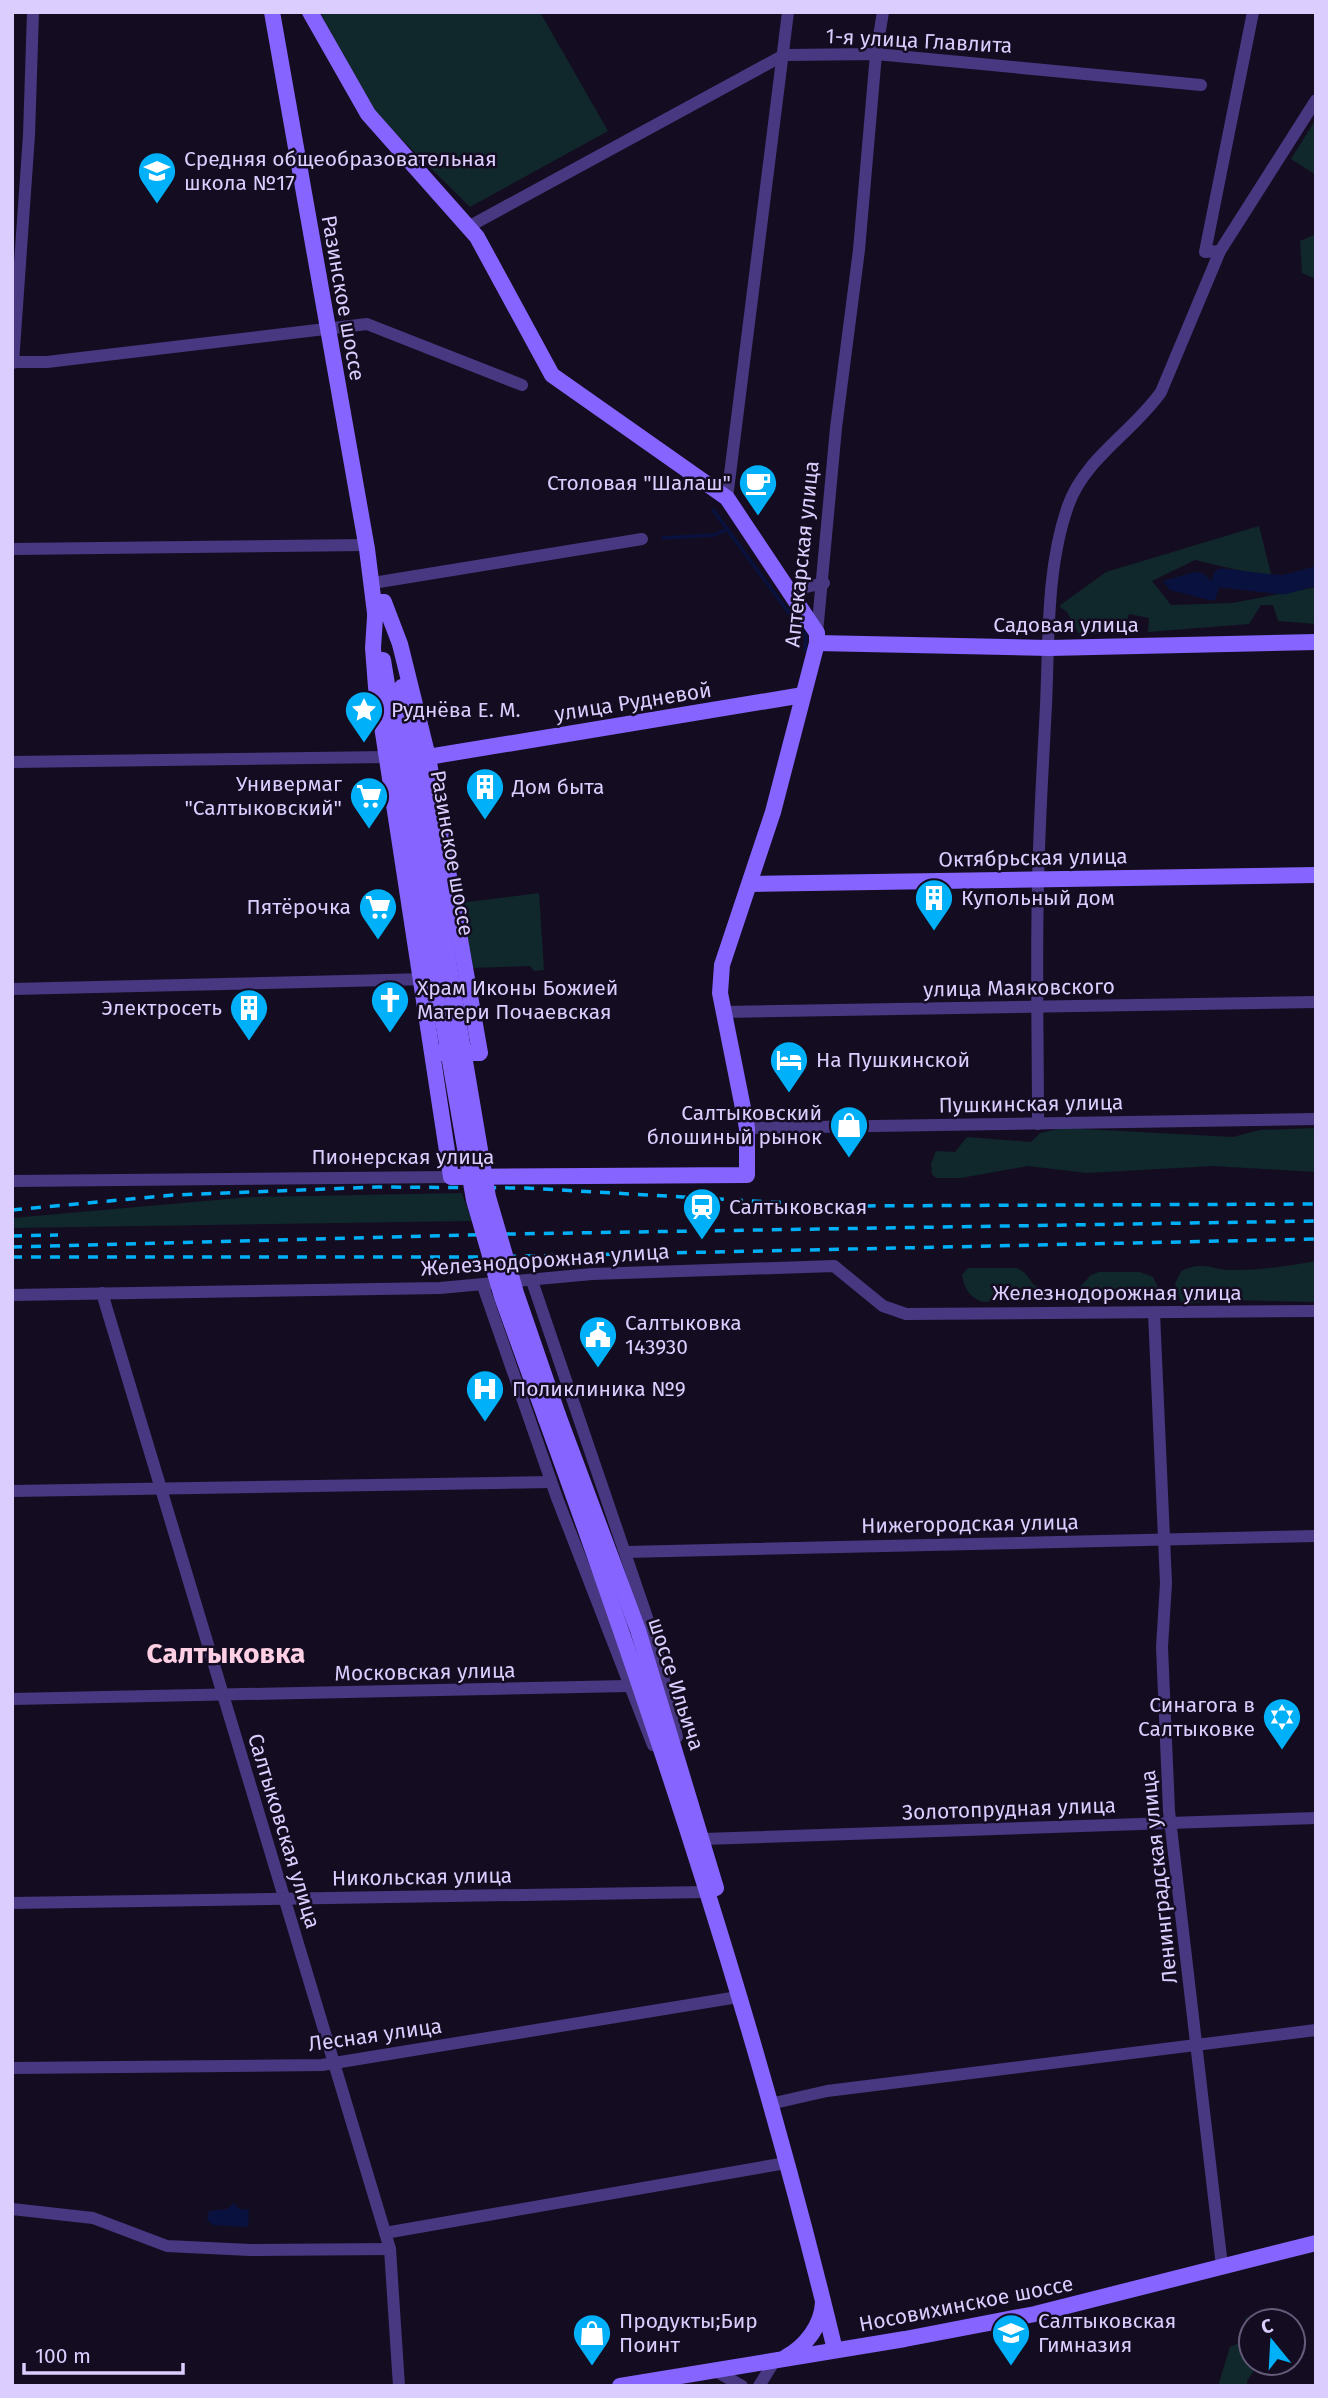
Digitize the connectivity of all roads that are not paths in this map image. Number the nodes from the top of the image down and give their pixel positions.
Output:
1 (33, 12) edge
2 (272, 12) edge
3 (310, 12) edge
4 (788, 12) edge
5 (883, 12) edge
6 (1254, 12) edge
7 (876, 54) junction
8 (784, 55) junction
9 (1201, 85) dead end
10 (1316, 100) edge
11 (468, 227) junction
12 (1220, 251) junction
13 (327, 327) junction
14 (13, 363) edge
15 (522, 385) dead end
16 (727, 498) junction
17 (642, 539) dead end
18 (367, 547) junction
19 (12, 549) edge
20 (379, 582) junction
21 (824, 583) junction
22 (789, 591) junction
23 (379, 606) junction
24 (817, 638) junction
25 (1316, 642) edge
26 (1049, 648) junction
27 (803, 695) junction
28 (387, 757) junction
29 (428, 757) junction
30 (12, 762) edge
31 (1316, 875) edge
32 (1038, 879) junction
33 (750, 884) junction
34 (468, 978) junction
35 (421, 979) junction
36 (12, 989) edge
37 (1316, 1002) edge
38 (1037, 1007) junction
39 (723, 1012) junction
40 (433, 1053) junction
41 (440, 1098) junction
42 (1316, 1119) edge
43 (1038, 1124) junction
44 (747, 1128) junction
45 (451, 1177) junction
46 (477, 1177) junction
47 (12, 1181) edge
48 (532, 1281) junction
49 (483, 1286) junction
50 (102, 1293) junction
51 (12, 1295) edge
52 (1316, 1311) edge
53 (1154, 1313) junction
54 (547, 1325) junction
55 (502, 1341) junction
56 (552, 1417) junction
57 (551, 1482) junction
58 (160, 1488) junction
59 (12, 1491) edge
60 (1316, 1536) edge
61 (1165, 1539) junction
62 (626, 1552) junction
63 (628, 1686) junction
64 (223, 1695) junction
65 (12, 1699) edge
66 (686, 1784) junction
67 (679, 1804) junction
68 (1316, 1818) edge
69 (690, 1819) junction
70 (1170, 1823) junction
71 (703, 1839) junction
72 (707, 1892) junction
73 (284, 1899) junction
74 (12, 1903) edge
75 (732, 1973) junction
76 (738, 1997) junction
77 (1316, 2030) edge
78 (1198, 2046) junction
79 (334, 2063) junction
80 (12, 2068) edge
81 (770, 2104) junction
82 (786, 2163) junction
83 (12, 2209) edge
84 (385, 2233) junction
85 (1316, 2243) edge
86 (390, 2249) junction
87 (1222, 2266) junction
88 (823, 2300) junction
89 (835, 2350) junction
90 (779, 2359) junction
91 (714, 2370) junction
92 (398, 2386) edge
93 (620, 2386) edge
94 (742, 2386) edge
95 (759, 2386) edge

1 - 14 street
2 - 13 street, Разинское шоссе
3 - 11 street
4 - 8 street
5 - 7 street, Аптекарская улица
6 - 12 street
7 - 8 street, 1-я улица Главлита
7 - 9 street, 1-я улица Главлита
7 - 21 street, Аптекарская улица
8 - 11 street, 1-я улица Главлита
8 - 16 street
10 - 12 street
11 - 16 street
12 - 26 street
13 - 14 street
13 - 15 street
13 - 18 street, Разинское шоссе
16 - 22 street
17 - 20 street
18 - 19 street
18 - 20 street, Разинское шоссе
18 - 23 street, Разинское шоссе
20 - 23 street, Разинское шоссе
21 - 22 street
21 - 24 street, Аптекарская улица
22 - 24 street
23 - 28 street
23 - 29 street
23 - 56 street, Разинское шоссе, bridge
24 - 26 street, Садовая улица
24 - 27 street, Аптекарская улица
25 - 26 street, Садовая улица
26 - 32 street
27 - 29 street, улица Рудневой
27 - 33 street, Аптекарская улица
28 - 30 street
28 - 35 street
29 - 34 street
31 - 32 street, Октябрьская улица
32 - 33 street, Октябрьская улица
32 - 38 street
33 - 39 street, Аптекарская улица
34 - 35 street
34 - 40 street
35 - 36 street
35 - 40 street
37 - 38 street, улица Маяковского
38 - 39 street, улица Маяковского
38 - 43 street
39 - 44 street, Аптекарская улица
40 - 41 street
41 - 45 street
41 - 46 street
42 - 43 street, Пушкинская улица
43 - 44 street, Пушкинская улица
44 - 46 street, Пионерская улица
45 - 46 street, Пионерская улица
45 - 47 street, Пионерская улица
48 - 49 street, Железнодорожная улица
48 - 53 street, Железнодорожная улица
48 - 54 street
49 - 50 street, Железнодорожная улица
49 - 55 street
50 - 51 street, Железнодорожная улица
50 - 58 street, Салтыковская улица
52 - 53 street, Железнодорожная улица
53 - 61 street, Ленинградская улица
54 - 55 street
54 - 62 street
55 - 57 street
56 - 66 street, шоссе Ильича
56 - 67 street, шоссе Ильича
57 - 58 street
57 - 63 street
58 - 59 street
58 - 64 street, Салтыковская улица
60 - 61 street, Нижегородская улица
61 - 62 street, Нижегородская улица
61 - 70 street, Ленинградская улица
62 - 66 street
63 - 64 street, Московская улица
63 - 67 street
64 - 65 street, Московская улица
64 - 73 street, Салтыковская улица
66 - 69 street, шоссе Ильича
67 - 69 street, шоссе Ильича
68 - 70 street, Золотопрудная улица
69 - 71 street, шоссе Ильича
69 - 72 street, шоссе Ильича
70 - 71 street, Золотопрудная улица
70 - 78 street, Ленинградская улица
71 - 75 street, шоссе Ильича
72 - 73 street, Никольская улица
72 - 75 street, шоссе Ильича
73 - 74 street, Никольская улица
73 - 79 street, Салтыковская улица
75 - 76 street, шоссе Ильича
76 - 79 street, Лесная улица
76 - 81 street, шоссе Ильича
77 - 78 street
78 - 81 street
78 - 87 street, Ленинградская улица
79 - 80 street, Лесная улица
79 - 84 street, Салтыковская улица
81 - 82 street, шоссе Ильича
82 - 84 street
82 - 88 street, шоссе Ильича
83 - 86 street
84 - 86 street, Салтыковская улица
85 - 87 street, Носовихинское шоссе
86 - 92 street, Салтыковская улица
87 - 89 street, Носовихинское шоссе
88 - 89 street, шоссе Ильича
88 - 90 street
89 - 90 street, Носовихинское шоссе
90 - 91 street, Носовихинское шоссе
90 - 95 street
91 - 93 street, Носовихинское шоссе
91 - 94 street

